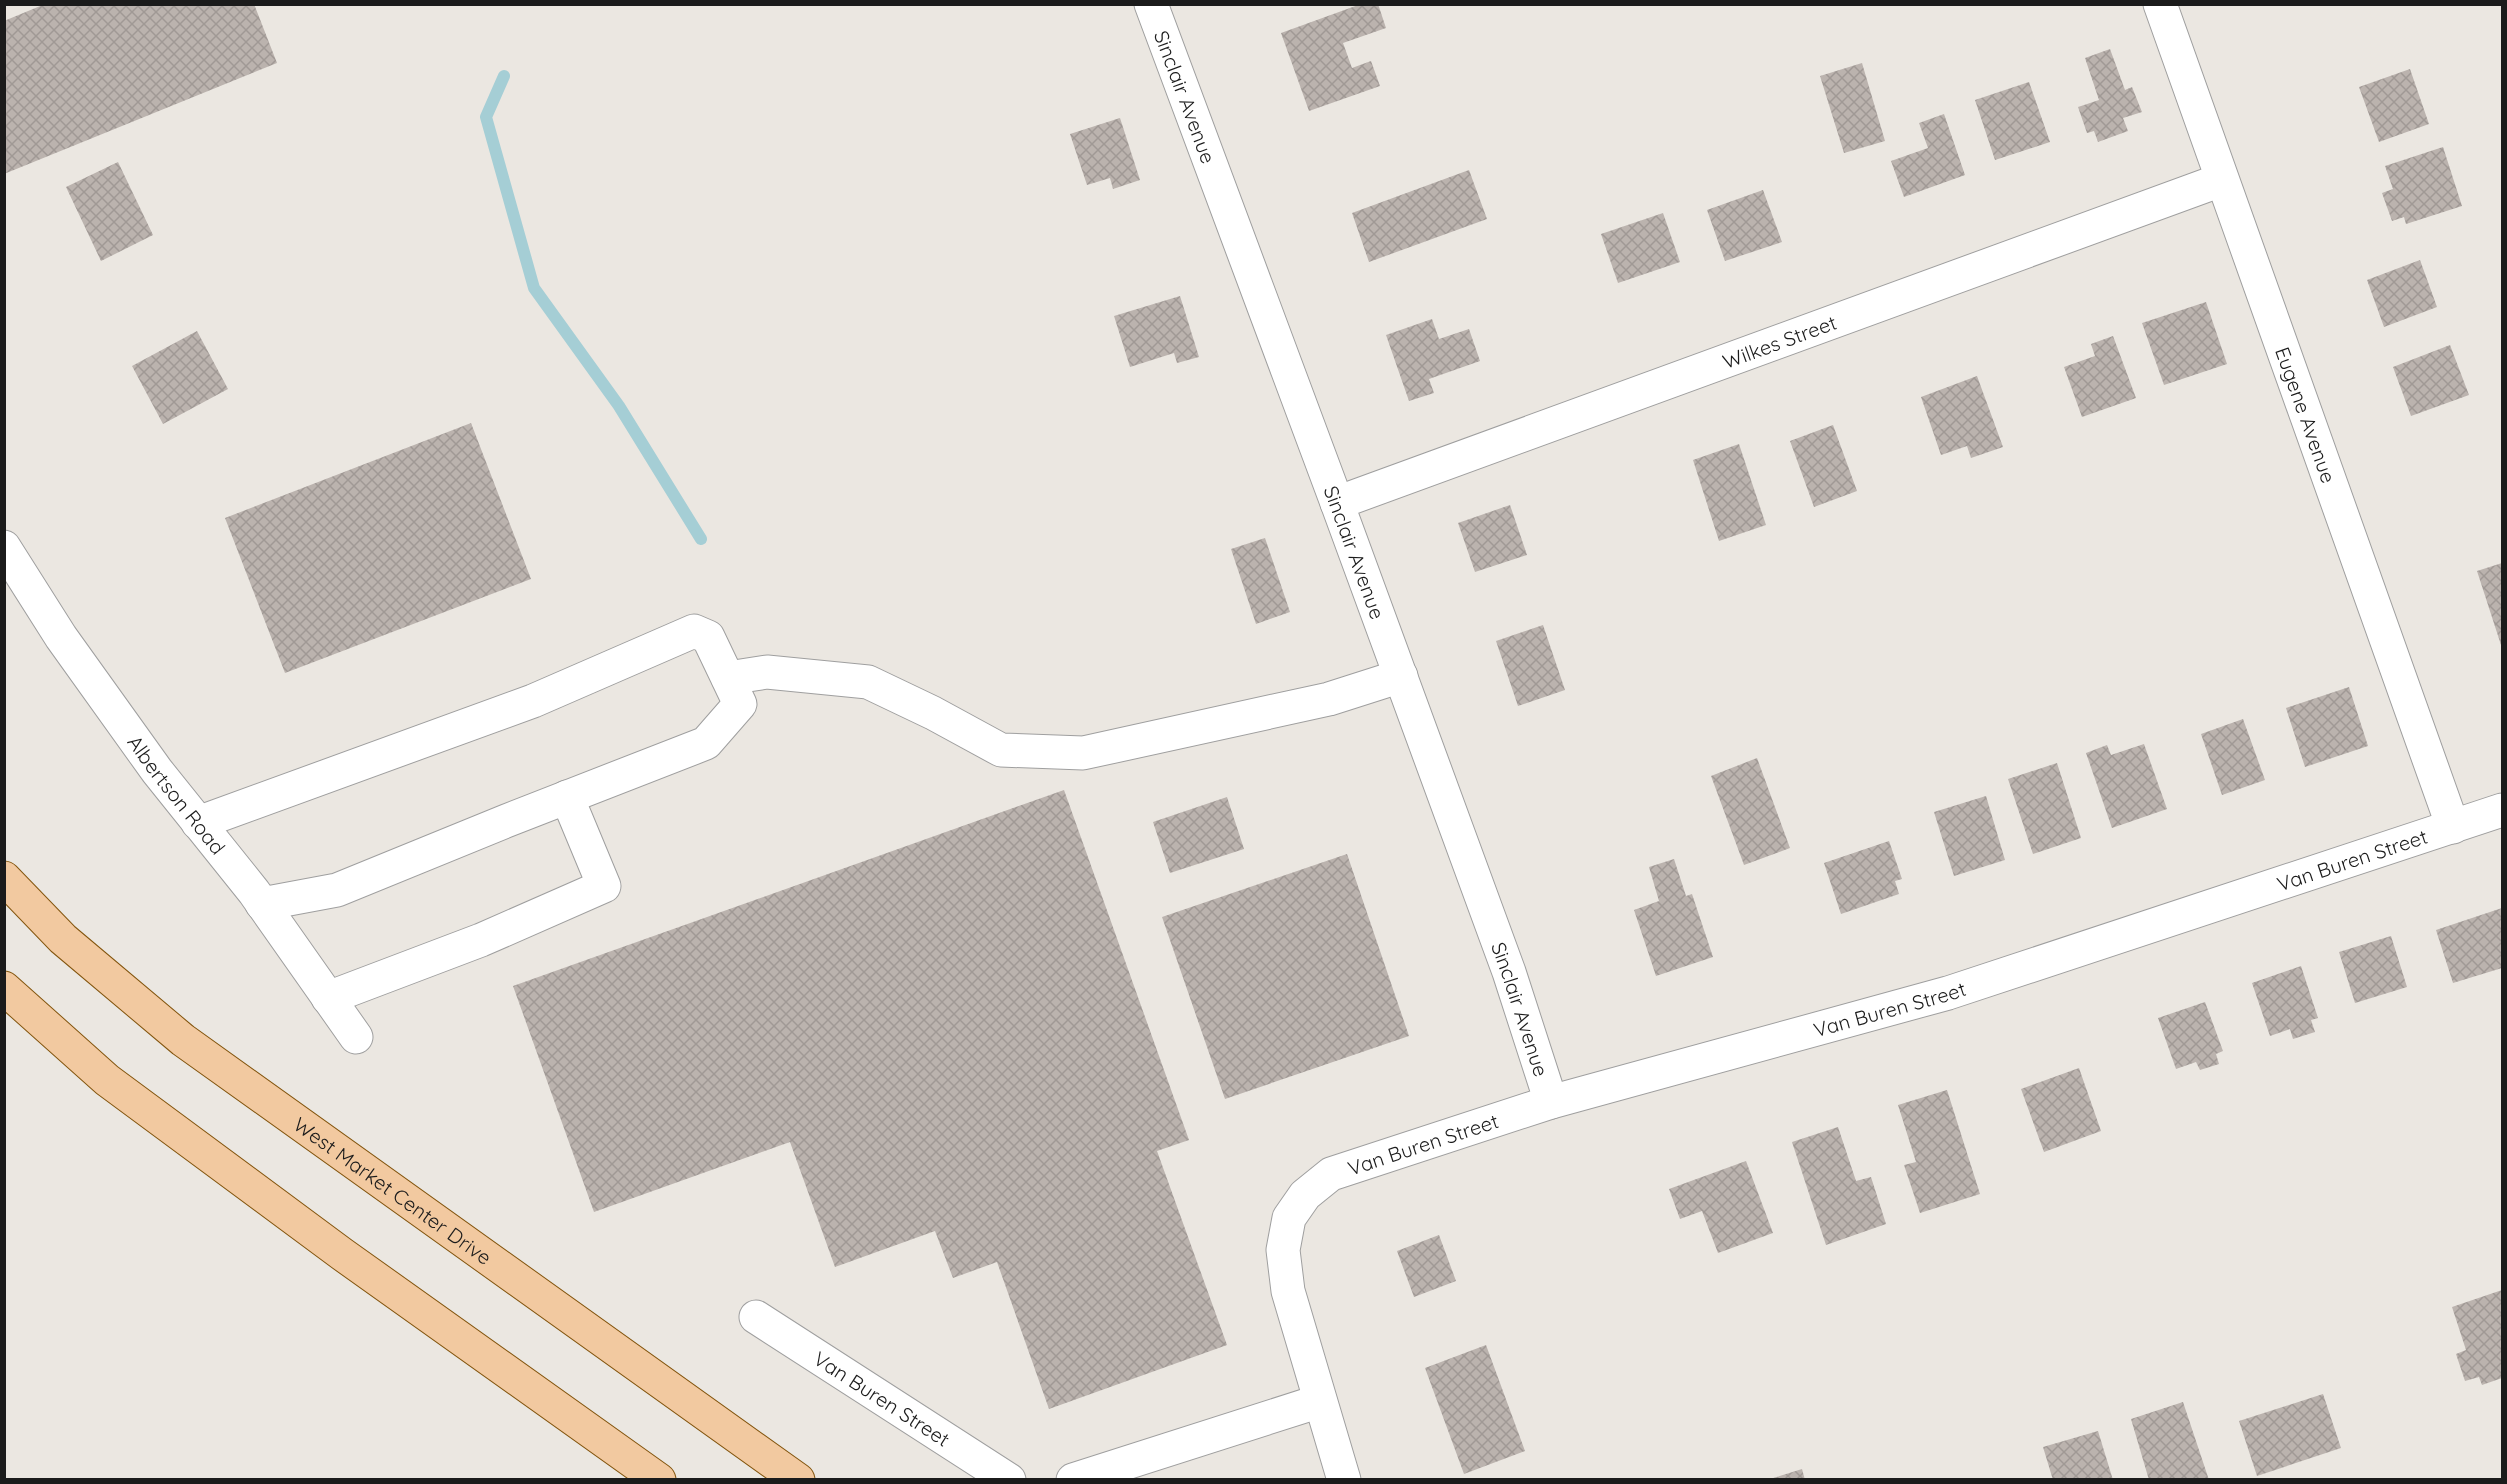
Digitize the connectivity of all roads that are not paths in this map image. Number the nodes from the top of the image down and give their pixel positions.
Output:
1 (1151, 4) edge
2 (2160, 4) edge
3 (2221, 180) junction
4 (1337, 503) junction
5 (4, 547) edge
6 (1401, 676) junction
7 (728, 678) junction
8 (567, 797) junction
9 (2502, 810) edge
10 (198, 823) junction
11 (2453, 826) junction
12 (4, 878) edge
13 (262, 904) junction
14 (4, 988) edge
15 (328, 998) junction
16 (356, 1037) dead end
17 (1551, 1102) junction
18 (756, 1317) dead end
19 (1320, 1401) junction
20 (659, 1479) edge
21 (798, 1479) edge
22 (1009, 1479) edge
23 (1073, 1479) edge
24 (1344, 1479) edge

1 - 4 street, Sinclair Avenue
2 - 3 street, Eugene Avenue
3 - 4 street, Wilkes Street
3 - 11 street, Eugene Avenue
4 - 6 street, Sinclair Avenue
5 - 10 street, Albertson Road
6 - 7 street
6 - 17 street, Sinclair Avenue
7 - 8 street
7 - 10 street
8 - 13 street
8 - 15 street
9 - 11 street, Van Buren Street
10 - 13 street, Albertson Road
11 - 17 street, Van Buren Street
12 - 21 main road, West Market Center Drive
13 - 15 street, Albertson Road
14 - 20 main road
15 - 16 street, Albertson Road
17 - 19 street, Van Buren Street
18 - 22 street, Van Buren Street
19 - 23 street
19 - 24 street

